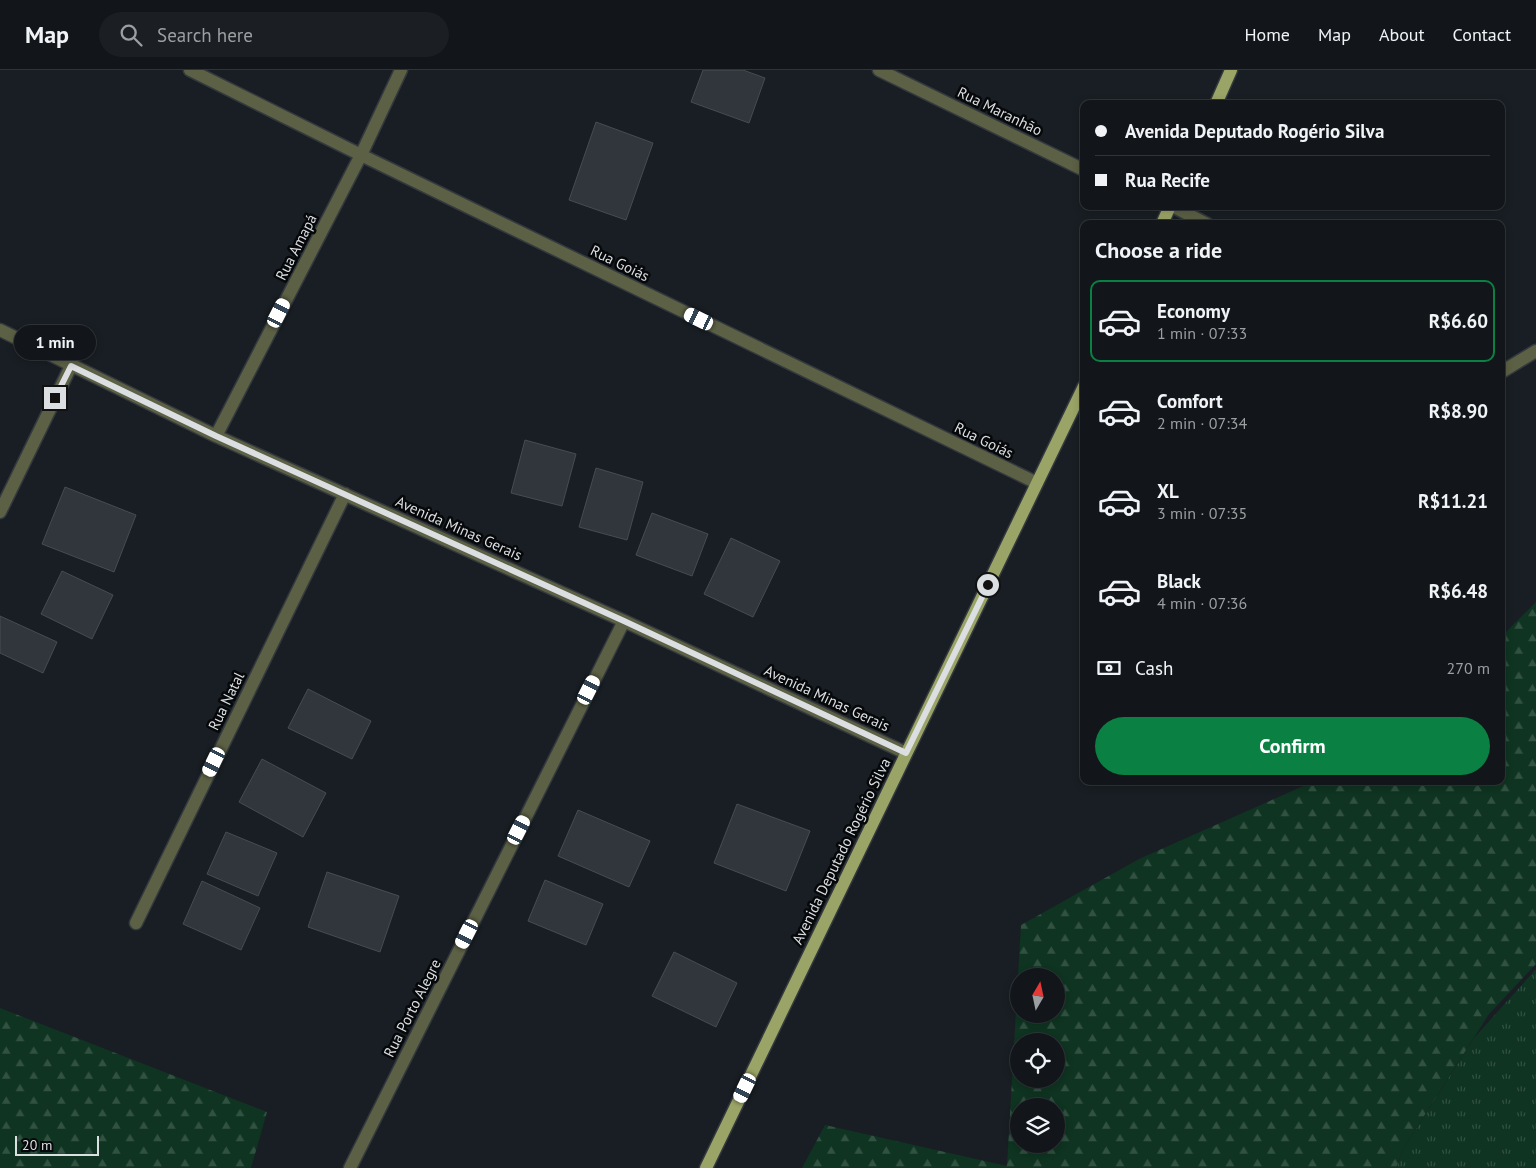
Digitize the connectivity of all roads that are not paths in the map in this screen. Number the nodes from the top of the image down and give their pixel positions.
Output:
1 (190, 70) edge
2 (401, 70) edge
3 (879, 70) edge
4 (1230, 70) edge
5 (1218, 100) edge
6 (361, 155) junction
7 (1080, 169) edge
8 (1179, 210) edge
9 (1199, 220) edge
10 (0, 330) edge
11 (1536, 351) edge
12 (71, 366) junction
13 (1505, 368) edge
14 (1080, 394) edge
15 (216, 436) junction
16 (1037, 483) junction
17 (345, 494) junction
18 (0, 512) edge
19 (624, 621) junction
20 (906, 753) junction
21 (136, 922) dead end
22 (350, 1168) edge
23 (706, 1168) edge

1 - 6 street, Rua Goiás
2 - 6 street, Rua Amapá
3 - 7 street, Rua Maranhão
4 - 5 main road
6 - 15 street, Rua Amapá
6 - 16 street, Rua Goiás
8 - 9 street
10 - 12 street, Avenida Minas Gerais
11 - 13 street
12 - 15 street, Avenida Minas Gerais
12 - 18 street
14 - 16 main road, Avenida Deputado Rogério Silva
15 - 17 street, Avenida Minas Gerais
16 - 20 main road, Avenida Deputado Rogério Silva
17 - 19 street, Avenida Minas Gerais
17 - 21 street, Rua Natal
19 - 20 street, Avenida Minas Gerais
19 - 22 street, Rua Porto Alegre
20 - 23 main road, Avenida Deputado Rogério Silva

